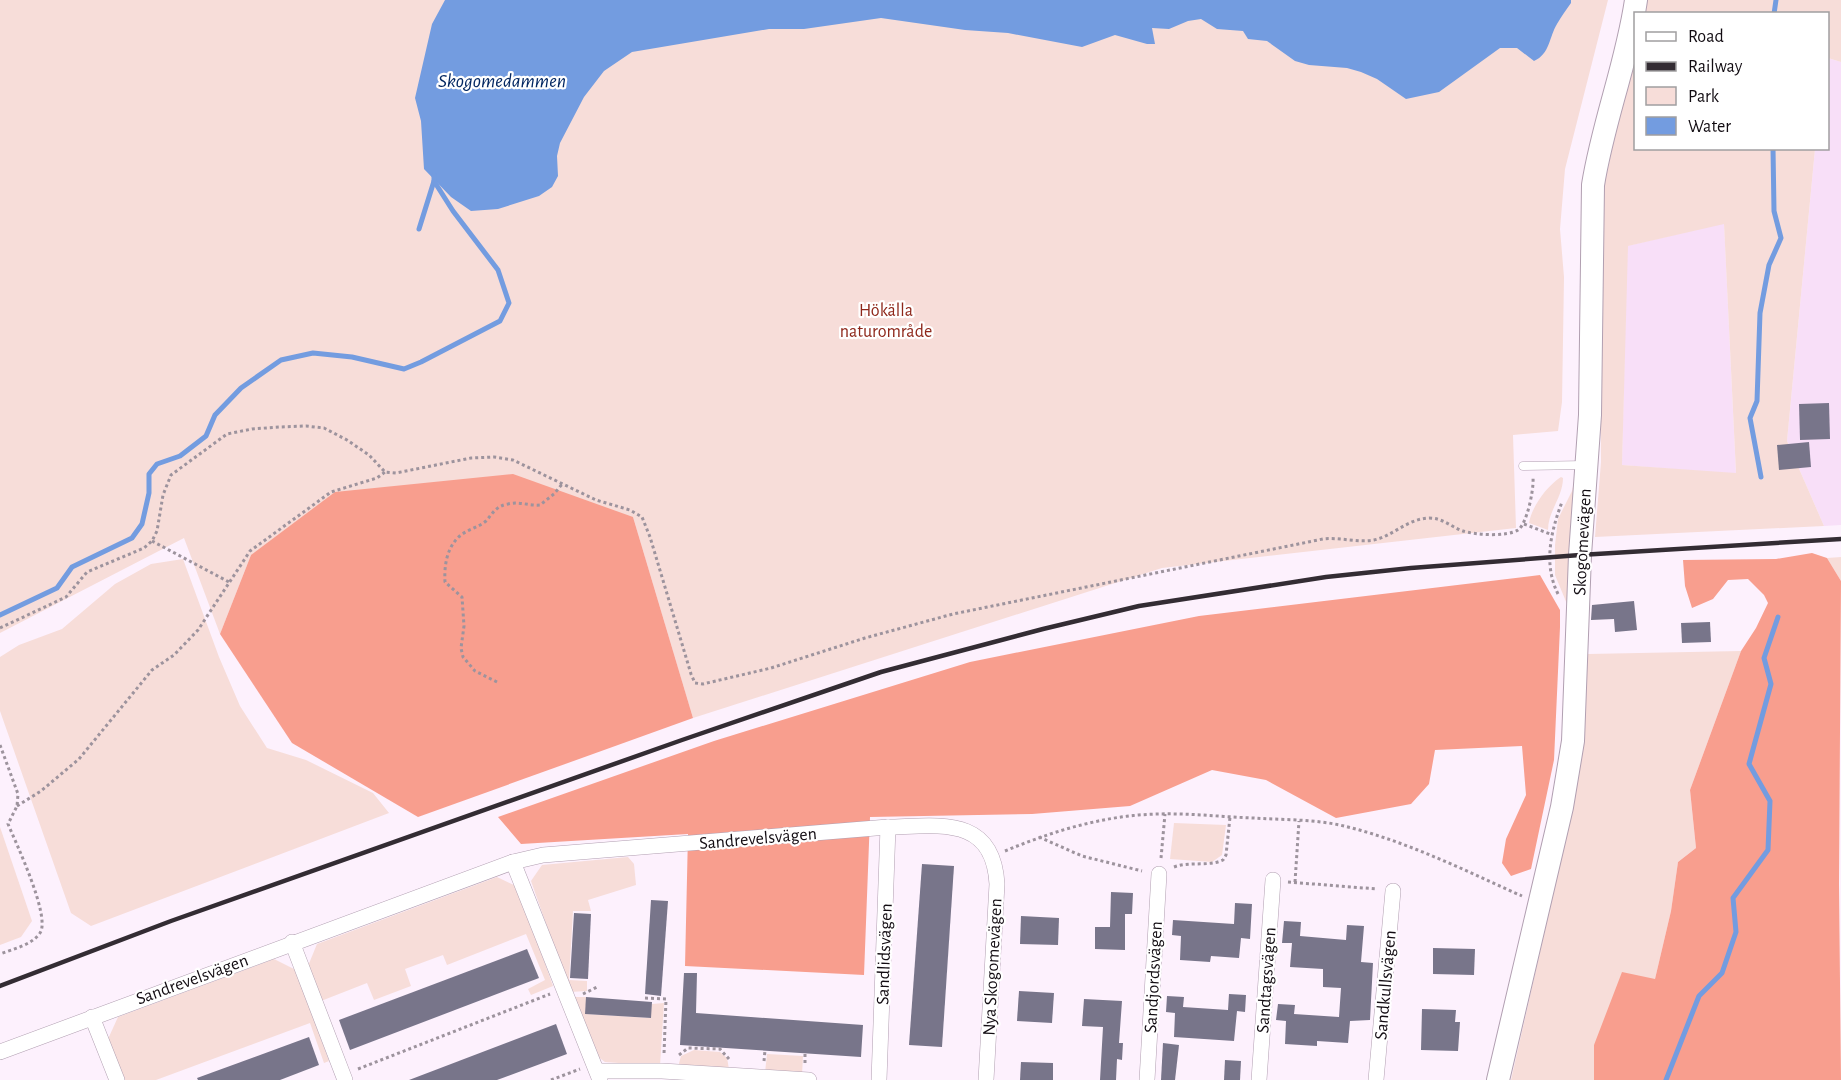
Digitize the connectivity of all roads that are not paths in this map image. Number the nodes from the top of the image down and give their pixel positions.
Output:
1 (1636, 0) edge
2 (1579, 465) junction
3 (1523, 466) dead end
4 (888, 827) junction
5 (992, 855) joint
6 (513, 862) junction
7 (1159, 874) road end
8 (1273, 880) dead end
9 (1393, 891) road end
10 (292, 942) junction
11 (92, 1017) junction
12 (0, 1052) edge
13 (597, 1071) edge
14 (344, 1077) edge
15 (117, 1080) edge
16 (809, 1080) edge
17 (879, 1080) edge
18 (986, 1080) edge
19 (1147, 1080) edge
20 (1258, 1080) edge
21 (1376, 1080) edge
22 (1498, 1080) edge

1 - 2 street, Skogomevägen
2 - 3 lane
2 - 22 street, Skogomevägen
4 - 5 street, Sandrevelsvägen
4 - 6 street, Sandrevelsvägen
4 - 17 street, Sandlidsvägen
5 - 18 street, Nya Skogomevägen
6 - 10 street, Sandrevelsvägen
6 - 13 street
7 - 19 street, Sandjordsvägen
8 - 20 street, Sandtagsvägen
9 - 21 street, Sandkullsvägen
10 - 11 street, Sandrevelsvägen
10 - 14 street
11 - 12 street, Sandrevelsvägen
11 - 15 street
13 - 16 street

